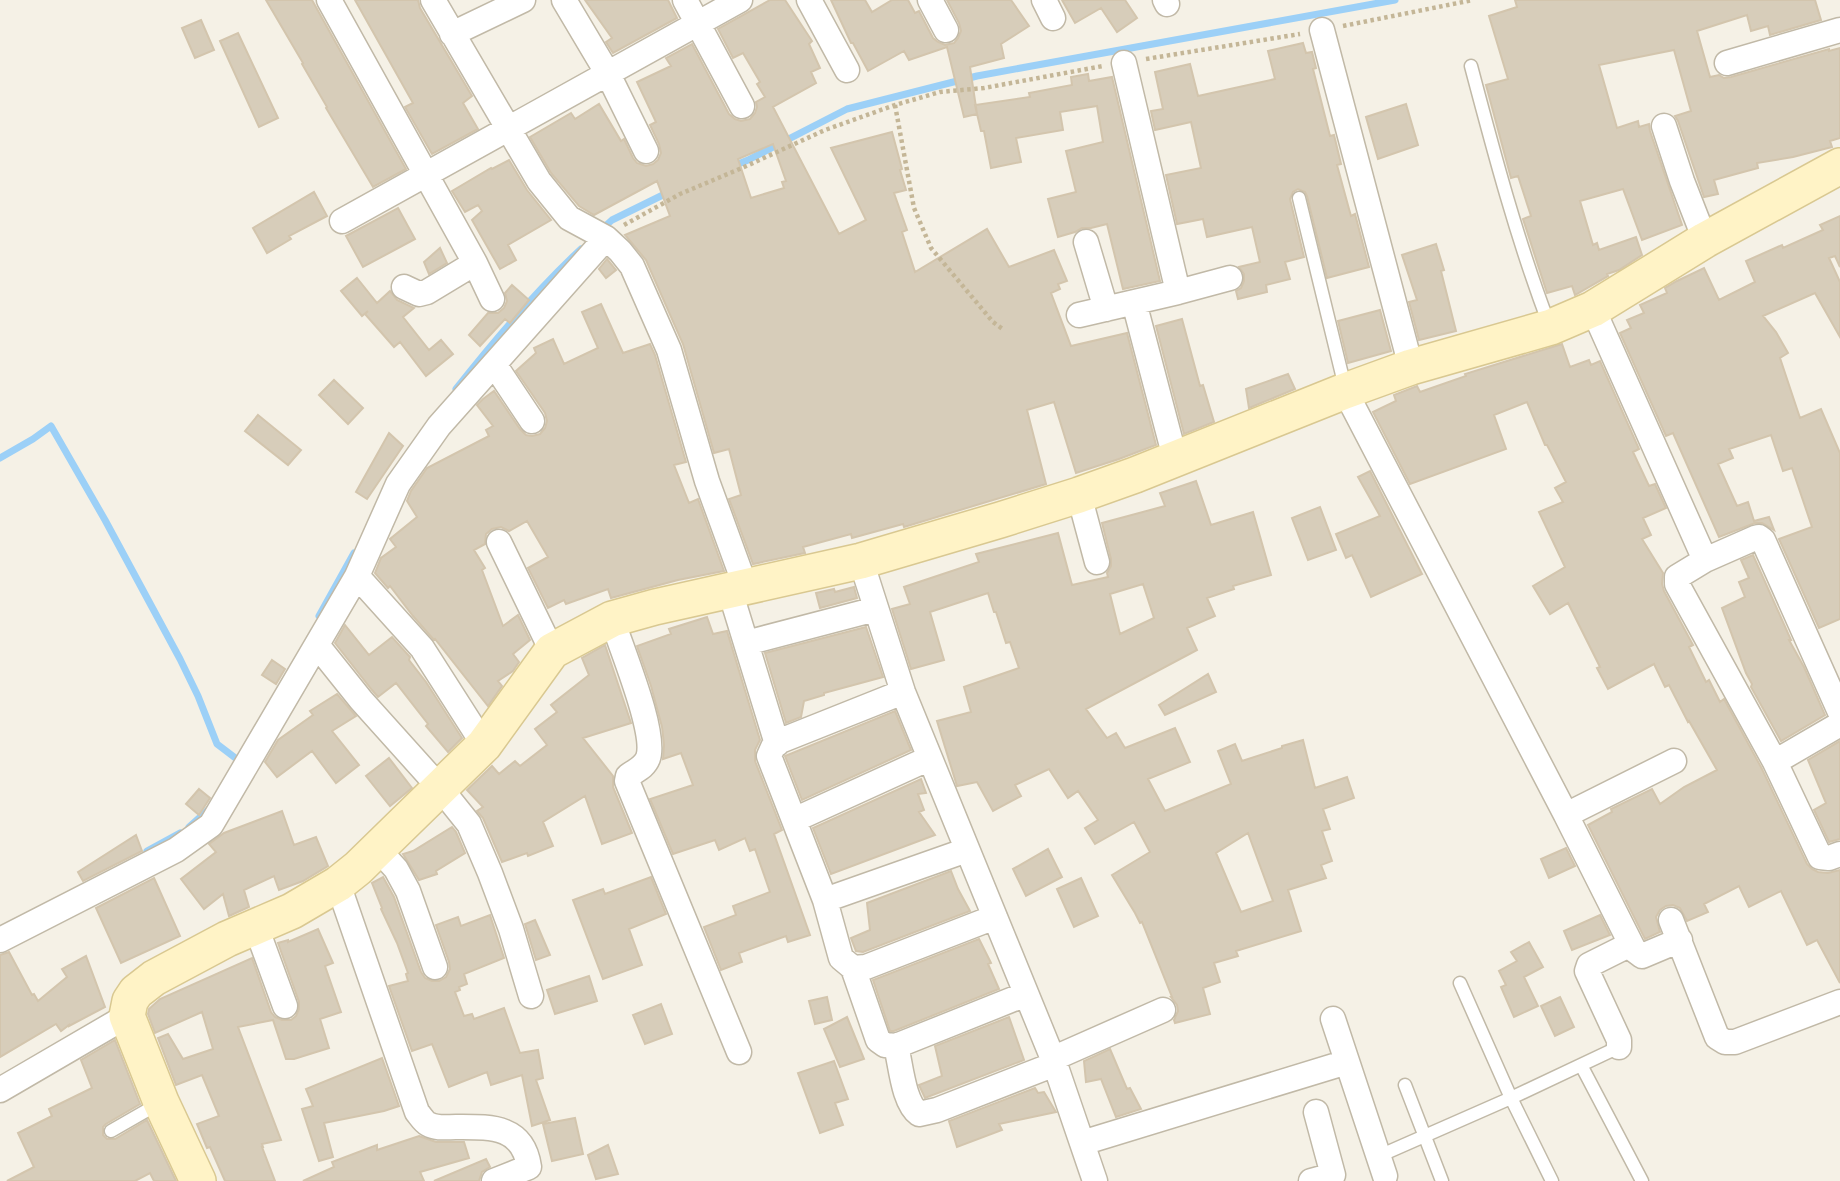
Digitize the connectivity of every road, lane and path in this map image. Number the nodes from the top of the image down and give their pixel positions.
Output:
1 (329, 0) edge
2 (433, 0) edge
3 (523, 0) edge
4 (564, 0) edge
5 (685, 0) edge
6 (740, 0) edge
7 (809, 0) edge
8 (930, 0) edge
9 (1473, 0) edge
10 (698, 23) junction
11 (946, 30) dead end
12 (1322, 30) junction
13 (1840, 30) edge
14 (452, 34) junction
15 (1124, 63) junction
16 (1727, 63) dead end
17 (1471, 66) dead end
18 (847, 70) dead end
19 (608, 74) junction
20 (895, 105) junction
21 (742, 106) dead end
22 (1664, 125) dead end
23 (507, 128) junction
24 (646, 151) dead end
25 (1840, 166) edge
26 (426, 174) junction
27 (1298, 198) dead end
28 (342, 220) dead end
29 (597, 234) junction
30 (1705, 240) junction
31 (1086, 242) dead end
32 (475, 263) junction
33 (1230, 278) dead end
34 (404, 287) dead end
35 (1178, 292) junction
36 (492, 299) dead end
37 (1134, 302) junction
38 (1106, 309) junction
39 (1593, 309) junction
40 (1079, 315) dead end
41 (1551, 327) junction
42 (1004, 330) dead end
43 (494, 364) junction
44 (1411, 367) junction
45 (1345, 391) junction
46 (532, 421) dead end
47 (1175, 458) junction
48 (1079, 495) junction
49 (499, 542) dead end
50 (1705, 560) junction
51 (860, 561) junction
52 (1097, 562) dead end
53 (357, 576) junction
54 (738, 589) junction
55 (876, 609) junction
56 (612, 619) junction
57 (746, 643) junction
58 (317, 645) junction
59 (552, 652) junction
60 (903, 692) junction
61 (1840, 712) edge
62 (1840, 724) edge
63 (777, 744) junction
64 (484, 745) junction
65 (930, 758) junction
66 (1674, 761) dead end
67 (1775, 762) junction
68 (441, 789) junction
69 (1566, 815) junction
70 (794, 820) junction
71 (377, 848) junction
72 (967, 850) junction
73 (1840, 854) edge
74 (338, 884) junction
75 (825, 900) junction
76 (995, 917) junction
77 (256, 928) junction
78 (0, 940) edge
79 (1631, 944) junction
80 (435, 967) dead end
81 (853, 968) junction
82 (1460, 983) dead end
83 (1026, 994) junction
84 (531, 996) dead end
85 (1840, 1002) edge
86 (285, 1006) dead end
87 (1163, 1010) dead end
88 (127, 1016) junction
89 (1333, 1019) dead end
90 (897, 1046) junction
91 (1619, 1047) joint
92 (739, 1052) dead end
93 (1053, 1062) junction
94 (1347, 1062) junction
95 (1581, 1065) junction
96 (1405, 1085) dead end
97 (0, 1090) edge
98 (1511, 1098) junction
99 (161, 1102) junction
100 (1316, 1112) dead end
101 (111, 1131) dead end
102 (1425, 1137) junction
103 (1082, 1143) junction
104 (1382, 1166) joint
105 (1547, 1180) edge
106 (198, 1181) edge
107 (494, 1181) edge
108 (1095, 1181) edge
109 (1311, 1181) edge
110 (1442, 1181) edge
111 (1642, 1181) edge

1 - 26 street
2 - 14 street
3 - 14 street
4 - 19 street
5 - 10 street
6 - 10 street
7 - 18 street
8 - 11 street
9 - 12 path
10 - 19 street
10 - 21 street
12 - 15 path
12 - 44 street
13 - 16 street
14 - 23 street
15 - 20 path
15 - 35 street
17 - 41 lane
19 - 23 street
19 - 24 street
20 - 29 path
20 - 42 path
22 - 30 street
23 - 26 street
23 - 29 street
25 - 30 street
26 - 28 street
26 - 32 street
27 - 45 lane
29 - 43 street
29 - 54 street
30 - 39 street
31 - 38 street
32 - 34 street
32 - 36 street
33 - 35 street
35 - 37 street
37 - 38 street
37 - 47 street
38 - 40 street
39 - 41 street
39 - 50 street
41 - 44 street
43 - 46 street
43 - 53 street
44 - 45 street
45 - 47 street
45 - 69 street
47 - 48 street
48 - 51 street
48 - 52 street
49 - 59 street
50 - 61 street
50 - 67 street
51 - 54 street
51 - 55 street
53 - 58 street
53 - 64 street
54 - 56 street
54 - 57 street
55 - 57 street
55 - 60 street
56 - 59 street
56 - 92 street
57 - 63 street
58 - 68 street
58 - 78 street
59 - 64 street
60 - 63 street
60 - 65 street
62 - 67 street
63 - 70 street
64 - 68 street
65 - 70 street
65 - 72 street
66 - 69 street
67 - 73 street
68 - 71 street
68 - 84 street
69 - 79 street
70 - 75 street
71 - 74 street
71 - 80 street
72 - 75 street
72 - 76 street
74 - 77 street
74 - 107 street
75 - 81 street
76 - 81 street
76 - 83 street
77 - 86 street
77 - 88 street
79 - 85 street
79 - 91 street
81 - 90 street
82 - 98 lane
83 - 90 street
83 - 93 street
87 - 93 street
88 - 97 street
88 - 99 street
89 - 94 street
90 - 93 street
91 - 95 lane
93 - 103 street
94 - 103 street
94 - 104 street
95 - 98 lane
95 - 111 lane
96 - 102 lane
98 - 102 lane
98 - 105 lane
99 - 101 lane
99 - 106 street
100 - 109 street
102 - 104 lane
102 - 110 lane
103 - 108 street

